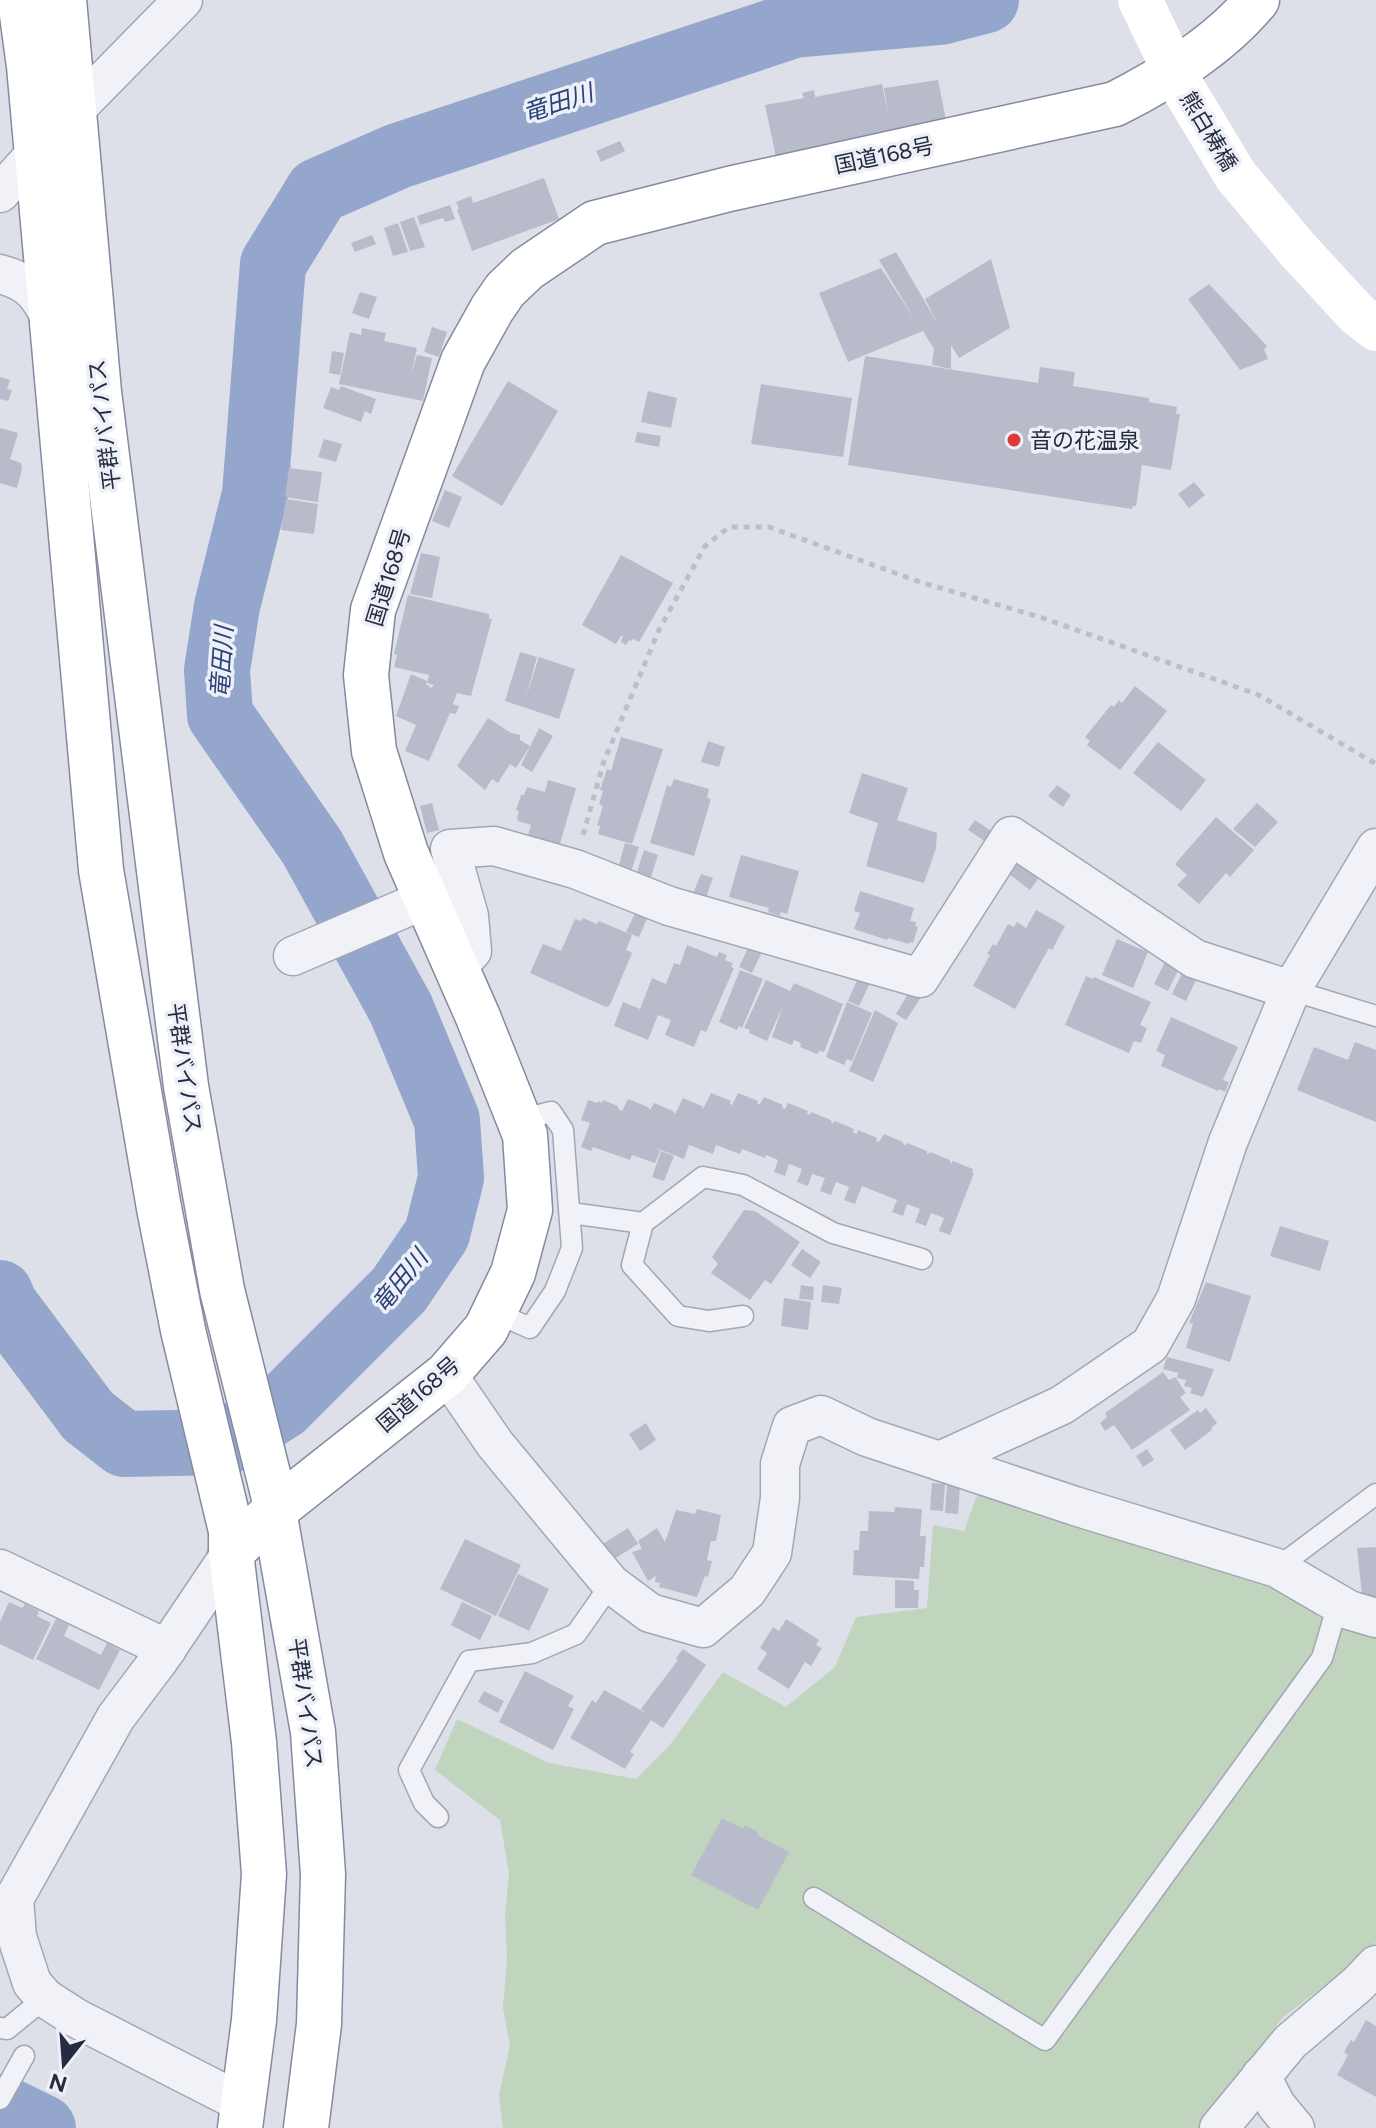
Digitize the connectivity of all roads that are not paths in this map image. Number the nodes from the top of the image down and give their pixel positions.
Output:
1 (20, 0) edge
2 (64, 0) edge
3 (183, 0) edge
4 (1140, 0) edge
5 (1257, 0) edge
6 (72, 113) junction
7 (37, 152) junction
8 (0, 193) edge
9 (0, 274) edge
10 (52, 321) junction
11 (1376, 329) edge
12 (1376, 848) edge
13 (410, 906) junction
14 (293, 956) dead end
15 (456, 968) junction
16 (1291, 990) junction
17 (1376, 1016) edge
18 (519, 1120) junction
19 (571, 1213) junction
20 (643, 1223) junction
21 (922, 1259) dead end
22 (494, 1312) junction
23 (743, 1316) dead end
24 (447, 1374) junction
25 (940, 1461) junction
26 (1376, 1494) edge
27 (274, 1504) junction
28 (231, 1542) junction
29 (1277, 1568) junction
30 (0, 1569) edge
31 (611, 1584) junction
32 (1338, 1604) junction
33 (1376, 1618) edge
34 (167, 1649) junction
35 (438, 1817) dead end
36 (814, 1898) dead end
37 (8, 1931) edge
38 (1376, 1965) edge
39 (45, 1998) junction
40 (0, 2028) edge
41 (24, 2056) dead end
42 (1261, 2076) junction
43 (0, 2099) edge
44 (241, 2116) edge
45 (306, 2128) edge
46 (1219, 2128) edge
47 (1295, 2128) edge

1 - 7 main road, 平群バイパス
2 - 6 main road, 平群バイパス
3 - 6 street
4 - 11 main road, 熊白梼橋, bridge
5 - 13 main road, 国道168号
6 - 27 main road, 平群バイパス
7 - 8 street
7 - 10 main road, 平群バイパス
9 - 10 street
10 - 28 main road, 平群バイパス
12 - 16 street
13 - 14 street
13 - 15 main road, 国道168号
15 - 16 street
15 - 18 main road, 国道168号
16 - 17 lane
16 - 25 street
18 - 19 lane
18 - 22 main road, 国道168号
19 - 20 lane
19 - 22 lane
20 - 21 lane
20 - 23 lane
22 - 24 main road, 国道168号
24 - 27 main road, 国道168号
24 - 31 street
25 - 29 street
25 - 31 street
26 - 29 lane
27 - 28 main road, 国道168号
27 - 45 main road, 平群バイパス
28 - 34 street
28 - 44 main road, 平群バイパス
29 - 32 street
30 - 34 street
31 - 35 lane
32 - 33 street
32 - 36 lane
34 - 37 street
37 - 39 street
38 - 42 street
39 - 40 lane
39 - 44 street
41 - 43 lane
42 - 46 street
42 - 47 street

